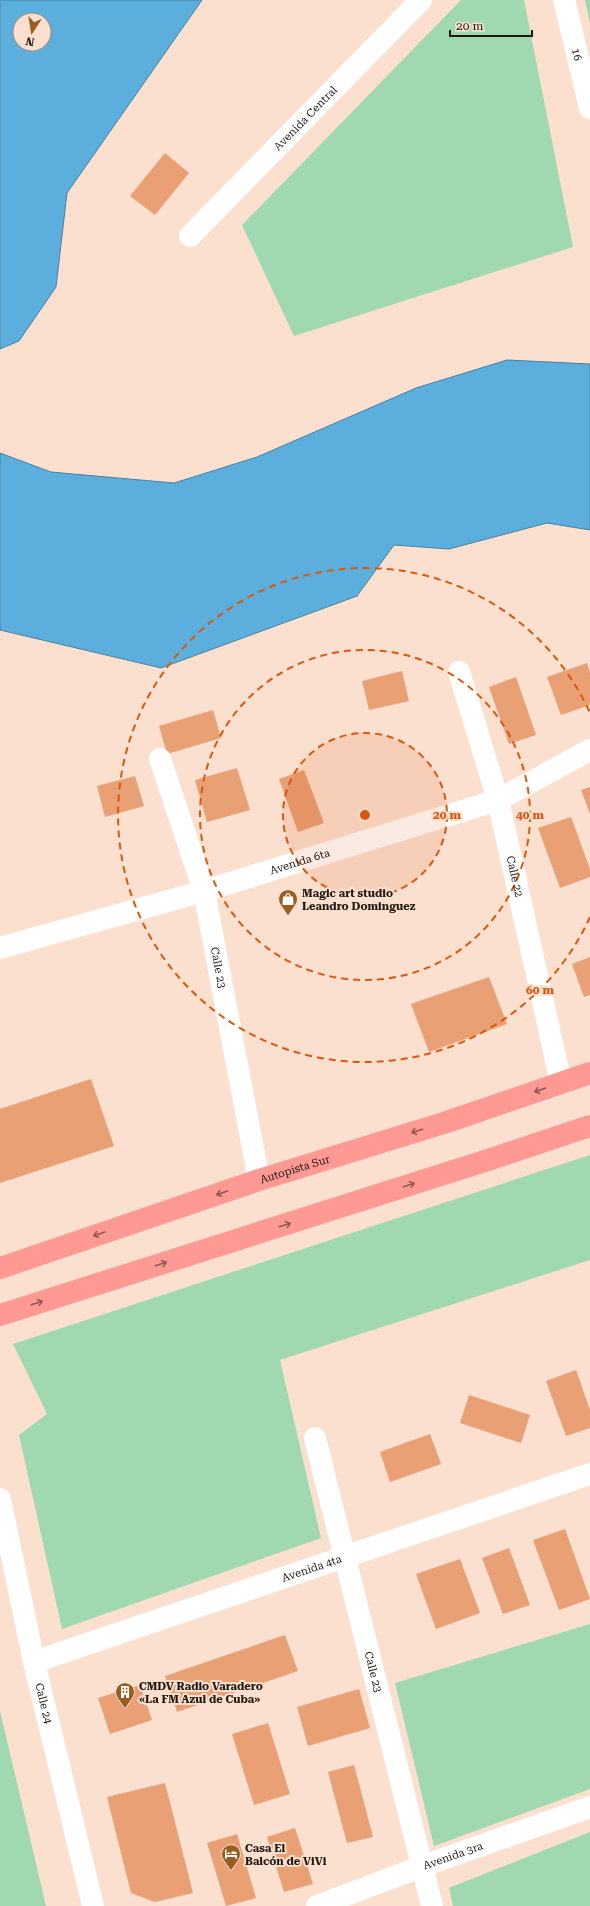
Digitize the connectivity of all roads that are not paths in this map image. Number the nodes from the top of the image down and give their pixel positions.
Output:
1 (421, 0) edge
2 (564, 0) edge
3 (590, 108) edge
4 (190, 236) dead end
5 (458, 672) dead end
6 (590, 750) edge
7 (160, 759) dead end
8 (498, 800) junction
9 (204, 891) junction
10 (0, 948) edge
11 (590, 1073) edge
12 (561, 1083) junction
13 (590, 1126) edge
14 (259, 1180) junction
15 (0, 1268) edge
16 (0, 1315) edge
17 (315, 1438) dead end
18 (590, 1474) edge
19 (0, 1499) edge
20 (345, 1557) junction
21 (34, 1662) junction
22 (590, 1807) edge
23 (423, 1866) junction
24 (92, 1906) edge
25 (317, 1906) edge
26 (432, 1906) edge

1 - 4 street, Avenida Central
2 - 3 street, 16
5 - 8 street, Calle 22
6 - 8 street, Avenida 6ta
7 - 9 street, Calle 23
8 - 9 street, Avenida 6ta
8 - 12 street, Calle 22
9 - 10 street, Avenida 6ta
9 - 14 street, Calle 23
11 - 12 highway, Autopista Sur
12 -> 14 highway, Autopista Sur
16 -> 13 highway
14 -> 15 highway, Autopista Sur
17 - 20 street, Calle 23
18 - 20 street, Avenida 4ta
19 - 21 street, Calle 24
20 - 21 street, Avenida 4ta
20 - 23 street, Calle 23
21 - 24 street, Calle 24
22 - 23 street, Avenida 3ra
23 - 25 street, Avenida 3ra
23 - 26 street, Calle 23

